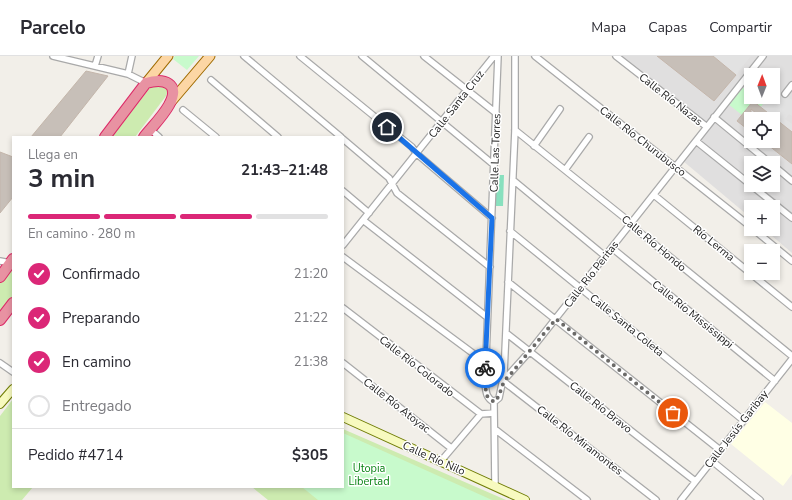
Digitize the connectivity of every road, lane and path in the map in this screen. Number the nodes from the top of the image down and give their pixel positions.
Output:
1 (53, 56) edge
2 (98, 56) edge
3 (132, 56) edge
4 (168, 56) edge
5 (210, 56) edge
6 (244, 56) edge
7 (300, 56) edge
8 (362, 56) edge
9 (424, 56) edge
10 (494, 56) edge
11 (498, 56) edge
12 (515, 56) edge
13 (535, 56) edge
14 (616, 56) edge
15 (763, 56) edge
16 (63, 57) edge
17 (95, 66) junction
18 (128, 74) junction
19 (211, 80) dead end
20 (146, 83) junction
21 (792, 85) edge
22 (467, 92) junction
23 (785, 94) dead end
24 (170, 105) junction
25 (183, 110) dead end
26 (560, 110) dead end
27 (496, 113) junction
28 (714, 117) junction
29 (442, 122) junction
30 (707, 127) junction
31 (515, 130) junction
32 (147, 133) edge
33 (106, 136) edge
34 (215, 136) edge
35 (277, 136) edge
36 (340, 136) edge
37 (589, 137) dead end
38 (344, 140) edge
39 (696, 141) junction
40 (534, 146) junction
41 (417, 154) junction
42 (761, 156) edge
43 (494, 165) junction
44 (676, 166) junction
45 (565, 170) junction
46 (780, 171) edge
47 (513, 180) junction
48 (792, 180) edge
49 (392, 185) junction
50 (344, 192) edge
51 (654, 195) junction
52 (369, 213) junction
53 (492, 218) junction
54 (792, 218) edge
55 (363, 220) junction
56 (744, 221) edge
57 (631, 224) junction
58 (510, 231) junction
59 (762, 236) edge
60 (344, 242) edge
61 (612, 248) junction
62 (605, 256) junction
63 (344, 258) edge
64 (8, 261) edge
65 (792, 261) edge
66 (490, 267) junction
67 (0, 277) edge
68 (508, 282) junction
69 (580, 287) junction
70 (12, 304) edge
71 (792, 307) edge
72 (344, 309) edge
73 (487, 317) junction
74 (556, 319) junction
75 (0, 320) edge
76 (506, 333) junction
77 (530, 351) junction
78 (792, 357) edge
79 (0, 363) edge
80 (486, 363) junction
81 (344, 364) edge
82 (12, 371) edge
83 (503, 381) junction
84 (775, 381) junction
85 (12, 390) edge
86 (494, 402) junction
87 (0, 404) edge
88 (494, 413) junction
89 (481, 414) junction
90 (344, 417) edge
91 (743, 420) junction
92 (496, 430) junction
93 (451, 448) junction
94 (720, 450) junction
95 (441, 461) junction
96 (712, 461) junction
97 (696, 481) junction
98 (495, 486) junction
99 (525, 500) edge
100 (587, 500) edge
101 (656, 500) edge
102 (681, 500) edge
103 (760, 500) edge

1 - 16 street
2 - 17 street
3 - 18 street
4 - 20 main road
5 - 24 main road
6 - 36 street
7 - 41 street
8 - 29 street
9 - 22 street
10 - 22 street, Calle Santa Cruz
11 - 27 street, Calle Las Torres
12 - 31 street, Calle Las Torres
13 - 44 street, Calle Río Churubusco
14 - 30 street, Calle Río Nazas
15 - 28 street, Calle Río Peritas
16 - 17 street
17 - 18 street
18 - 20 street
19 - 35 street
20 - 24 highway
20 - 33 highway
21 - 23 street
22 - 27 street
22 - 29 street, Calle Santa Cruz
24 - 32 highway
25 - 34 street
26 - 40 street
27 - 43 street, Calle Las Torres
28 - 30 street, Calle Río Peritas
28 - 42 street
29 - 41 street, Calle Santa Cruz
29 - 43 street
30 - 39 street, Calle Río Peritas
31 - 40 street, Calle Río Hondo
31 - 47 street, Calle Las Torres
37 - 45 street
38 - 49 street
39 - 44 street, Calle Río Peritas
39 - 54 street
40 - 45 street, Calle Río Hondo
41 - 49 street, Calle Santa Cruz
41 - 53 street
43 - 53 street, Calle Las Torres
44 - 51 street, Calle Río Peritas
44 - 56 street, Calle Río Churubusco
45 - 57 street, Calle Río Hondo
46 - 48 street
47 - 58 street, Calle Las Torres
47 - 62 street
49 - 52 street, Calle Santa Cruz
49 - 66 street
50 - 52 street
51 - 57 street, Calle Río Peritas
51 - 71 street, Río Lerma
52 - 55 street, Calle Santa Cruz
53 - 66 street, Calle Las Torres
55 - 60 street, Calle Santa Cruz
55 - 73 street
57 - 61 street, Calle Río Peritas
57 - 78 street, Calle Río Hondo
58 - 68 street, Calle Las Torres
58 - 69 street, Calle Santa Coleta
59 - 65 street, Calle Río Churubusco
61 - 62 street, Calle Río Peritas
61 - 84 street, Calle Río Mississippi
62 - 69 street, Calle Río Peritas
63 - 80 street
64 - 67 highway
66 - 73 street, Calle Las Torres
68 - 74 street
68 - 76 street, Calle Las Torres
69 - 74 street, Calle Río Peritas
69 - 91 street, Calle Santa Coleta
70 - 75 highway
72 - 89 street, Calle Río Colorado
73 - 80 street, Calle Las Torres
74 - 77 street, Calle Río Peritas
74 - 94 street
76 - 77 street, Calle Río Bravo
76 - 83 street, Calle Las Torres
77 - 83 street, Calle Río Peritas
77 - 97 street, Calle Río Bravo
78 - 84 street, Calle Jesús Garibay
79 - 82 street
80 - 86 street, Calle Las Torres
81 - 93 street, Calle Río Atoyac
83 - 86 street, Calle Río Peritas
83 - 101 street, Calle Río Miramontes
84 - 91 street, Calle Jesús Garibay
85 - 87 street
86 - 88 street, Calle Las Torres
88 - 89 street
88 - 92 street, Calle Las Torres
89 - 93 street
90 - 95 street, Calle Río Nilo
91 - 94 street, Calle Jesús Garibay
92 - 98 street, Calle Las Torres
92 - 100 street
93 - 95 street
94 - 96 street, Calle Jesús Garibay
95 - 98 street, Calle Río Nilo
96 - 97 street, Calle Jesús Garibay
96 - 103 street
97 - 102 street, Calle Jesús Garibay
98 - 99 street, Calle Río Nilo

